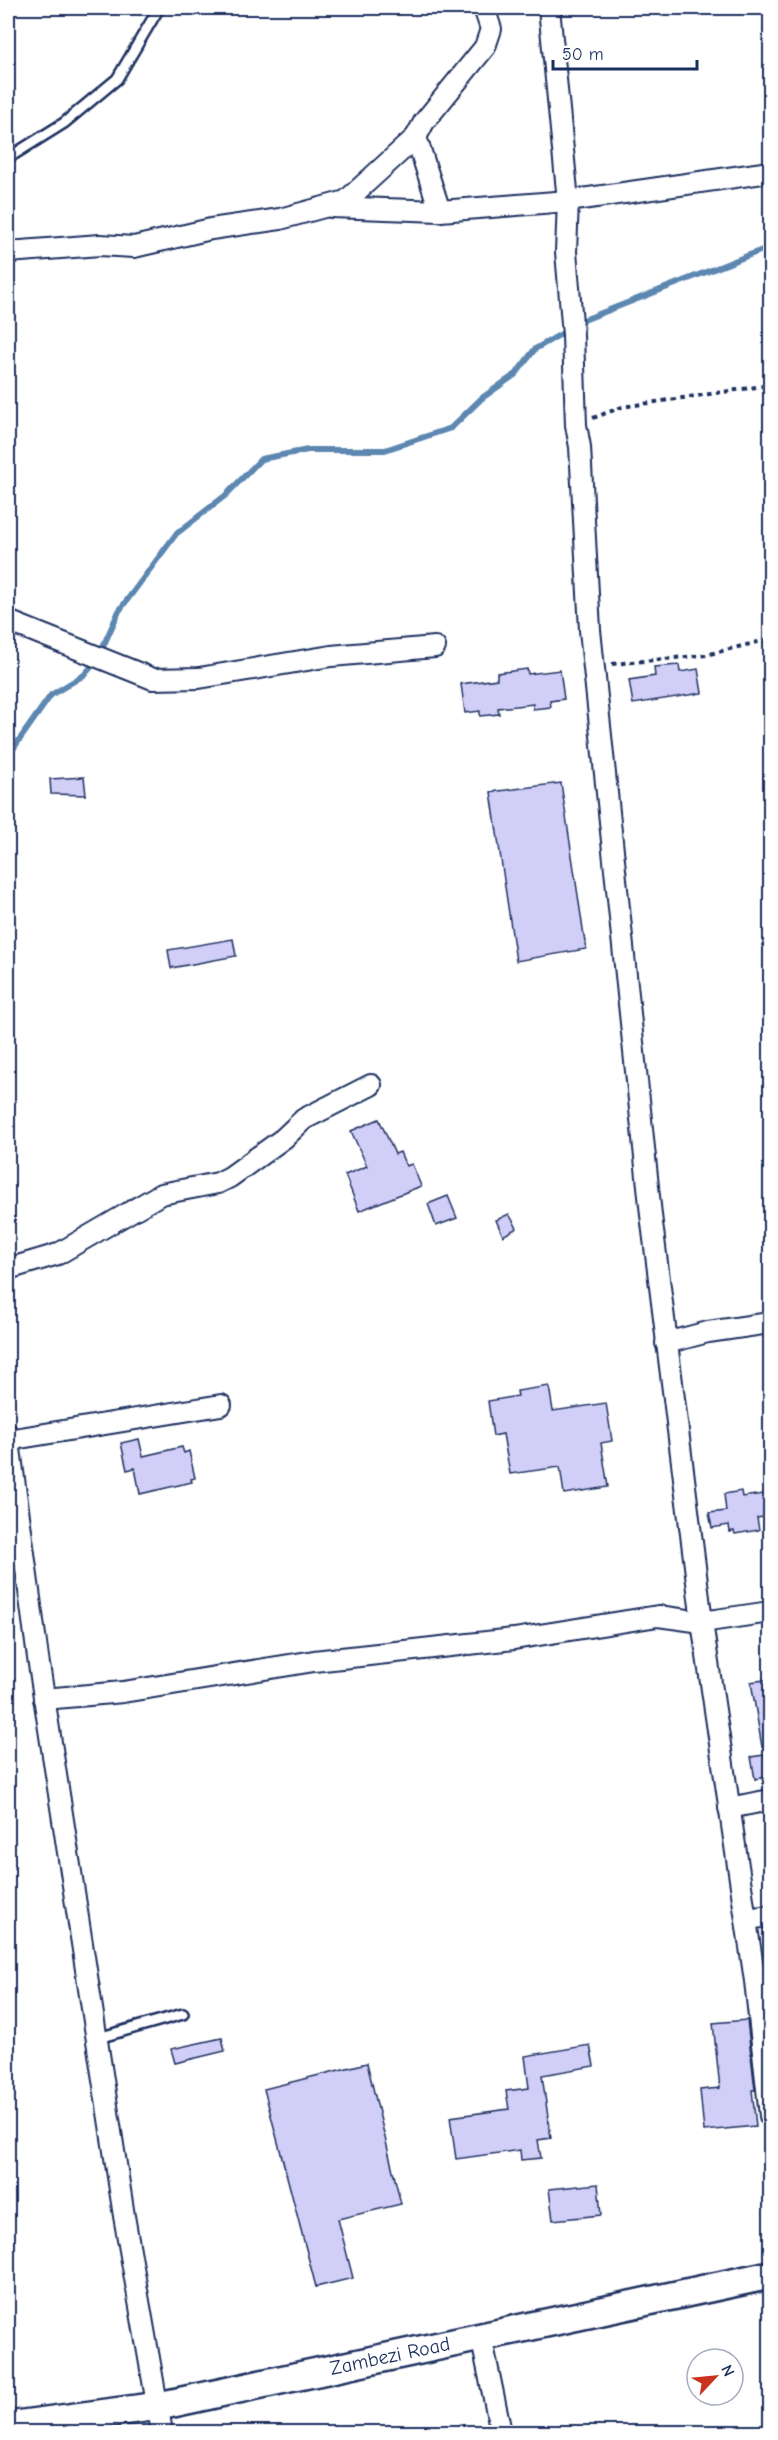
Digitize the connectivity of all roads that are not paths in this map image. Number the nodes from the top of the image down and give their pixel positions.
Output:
1 (159, 8) edge
2 (484, 8) edge
3 (549, 8) edge
4 (416, 137) junction
5 (8, 158) edge
6 (771, 172) edge
7 (568, 201) junction
8 (328, 207) junction
9 (440, 211) junction
10 (8, 252) edge
11 (8, 621) edge
12 (435, 647) dead end
13 (371, 1085) dead end
14 (8, 1269) edge
15 (771, 1323) edge
16 (666, 1343) junction
17 (221, 1405) dead end
18 (8, 1434) edge
19 (8, 1440) edge
20 (771, 1612) edge
21 (702, 1622) junction
22 (44, 1699) junction
23 (771, 1800) edge
24 (729, 1808) junction
25 (771, 1916) edge
26 (746, 1919) junction
27 (763, 1980) edge
28 (183, 2014) dead end
29 (98, 2038) junction
30 (771, 2115) edge
31 (771, 2275) edge
32 (482, 2336) junction
33 (160, 2420) edge
34 (8, 2426) edge
35 (501, 2433) edge

1 - 5 lane
2 - 4 street
3 - 7 street
4 - 8 street
4 - 9 street
6 - 7 street
7 - 9 street
7 - 16 street
8 - 9 street
8 - 10 street
11 - 12 street
13 - 14 street
15 - 16 street
16 - 21 street
17 - 19 street
18 - 19 street
19 - 22 street
20 - 21 street
21 - 22 street
21 - 24 street
22 - 29 street
23 - 24 street
24 - 26 street
25 - 26 street
26 - 27 street
27 - 30 street
28 - 29 lane
29 - 33 street
31 - 32 main road, Zambezi Road
32 - 33 main road, Zambezi Road
32 - 35 street
33 - 34 main road, Zambezi Road

